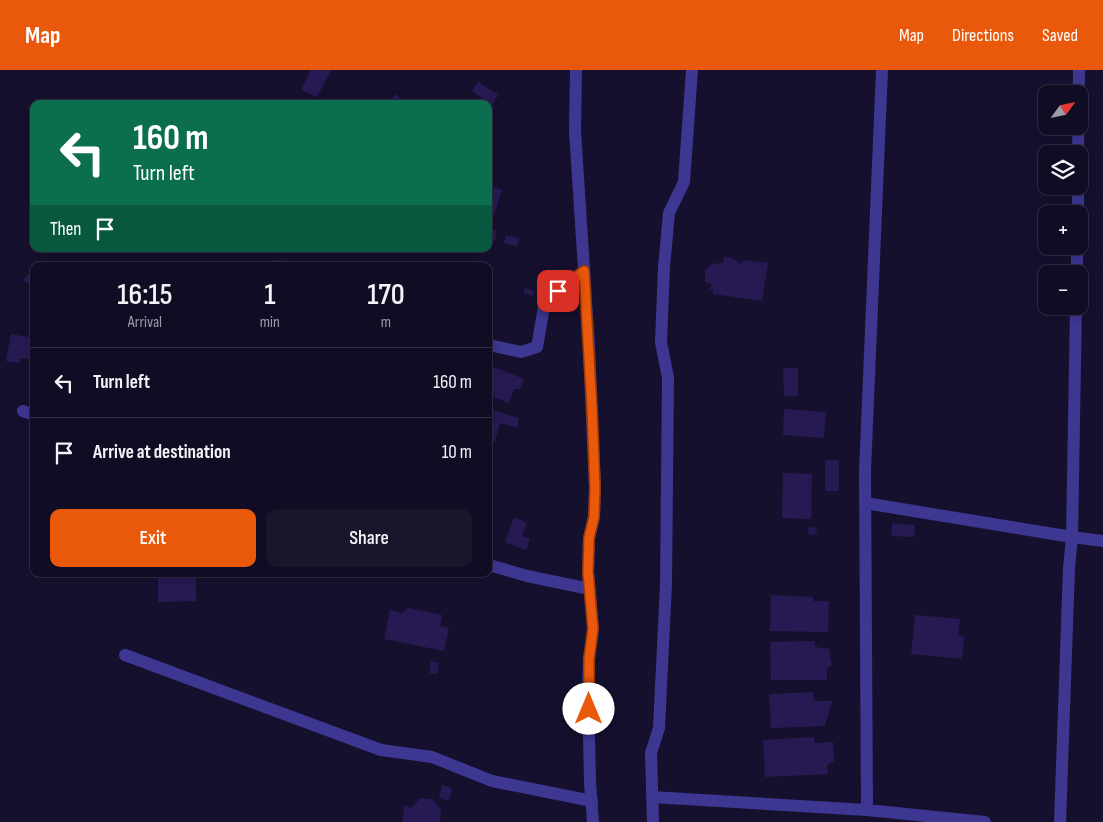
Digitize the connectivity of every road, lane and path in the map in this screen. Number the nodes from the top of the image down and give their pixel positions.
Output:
1 (576, 70) edge
2 (692, 70) edge
3 (882, 70) edge
4 (1079, 70) edge
5 (1078, 145) edge
6 (584, 271) junction
7 (1076, 315) edge
8 (492, 346) edge
9 (865, 503) junction
10 (1072, 538) junction
11 (1103, 541) edge
12 (492, 566) edge
13 (590, 589) junction
14 (126, 655) dead end
15 (652, 797) junction
16 (592, 801) junction
17 (867, 810) junction
18 (593, 822) edge
19 (653, 822) edge
20 (984, 822) edge
21 (1060, 822) edge

1 - 6 street
2 - 15 street
3 - 9 street
4 - 5 street
6 - 8 street
6 - 13 street
7 - 10 street
9 - 10 street
9 - 17 street
10 - 11 street
10 - 21 street
12 - 13 street
13 - 16 street
14 - 16 street
15 - 17 street
15 - 19 street
16 - 18 street
17 - 20 street

